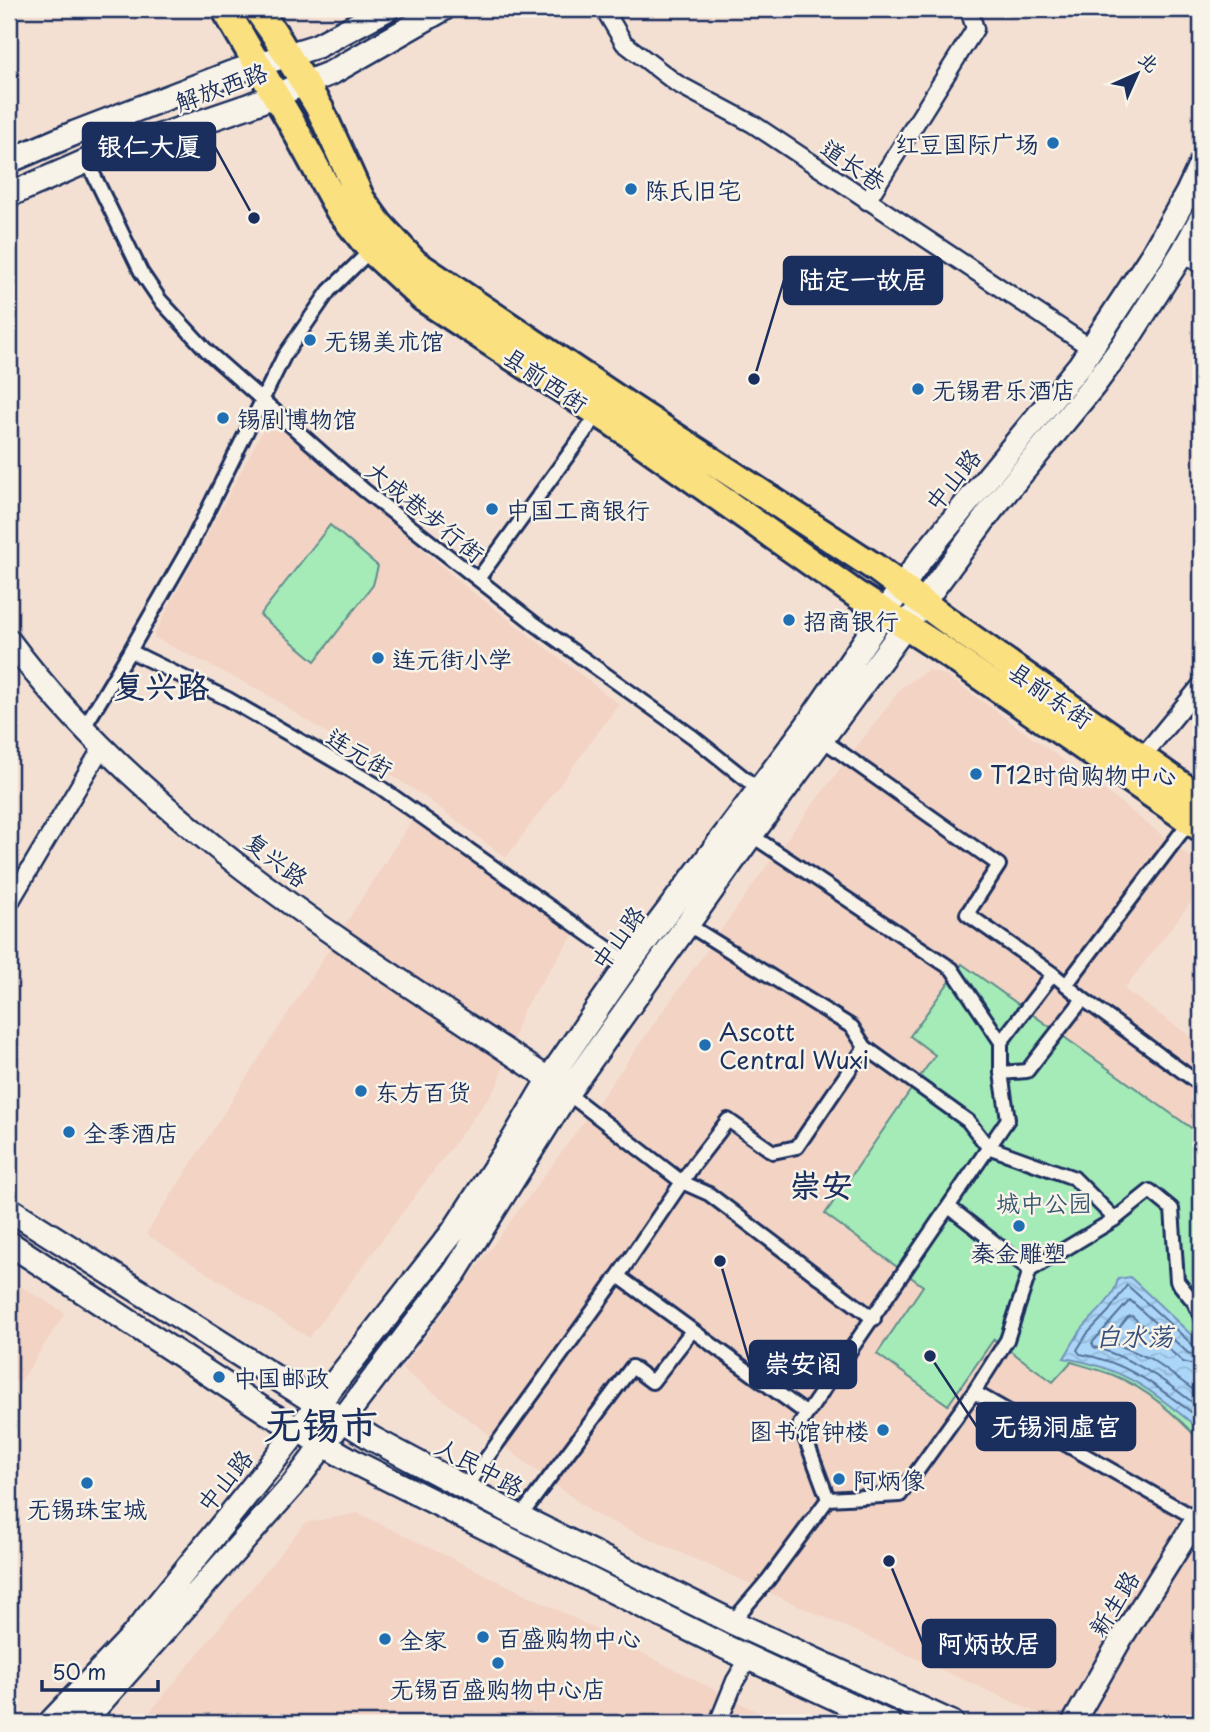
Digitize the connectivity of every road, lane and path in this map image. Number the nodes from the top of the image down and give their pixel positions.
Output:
1 (225, 9) edge
2 (257, 9) edge
3 (387, 9) edge
4 (443, 9) edge
5 (604, 9) edge
6 (969, 9) edge
7 (288, 55) junction
8 (259, 64) junction
9 (304, 83) junction
10 (276, 95) junction
11 (9, 161) edge
12 (87, 161) junction
13 (1201, 164) edge
14 (9, 195) edge
15 (867, 201) junction
16 (1201, 219) edge
17 (371, 250) junction
18 (1192, 259) edge
19 (1091, 348) junction
20 (263, 400) junction
21 (598, 414) junction
22 (478, 579) junction
23 (902, 587) junction
24 (923, 603) junction
25 (895, 620) junction
26 (9, 640) edge
27 (130, 651) junction
28 (1201, 685) edge
29 (83, 729) junction
30 (823, 740) junction
31 (102, 747) junction
32 (1142, 757) junction
33 (767, 796) junction
34 (1198, 816) edge
35 (751, 835) junction
36 (9, 904) edge
37 (687, 924) junction
38 (629, 963) junction
39 (1053, 974) junction
40 (1066, 985) junction
41 (1083, 999) junction
42 (1001, 1042) junction
43 (864, 1047) junction
44 (1001, 1073) junction
45 (1201, 1085) edge
46 (558, 1086) junction
47 (988, 1147) junction
48 (682, 1182) junction
49 (949, 1207) junction
50 (9, 1209) edge
51 (1115, 1219) junction
52 (9, 1243) edge
53 (1030, 1270) junction
54 (618, 1276) junction
55 (1201, 1317) edge
56 (874, 1318) junction
57 (692, 1331) junction
58 (974, 1392) junction
59 (318, 1404) junction
60 (807, 1414) junction
61 (344, 1420) junction
62 (298, 1430) junction
63 (324, 1445) junction
64 (465, 1489) junction
65 (828, 1499) junction
66 (1199, 1515) edge
67 (520, 1517) junction
68 (732, 1622) junction
69 (748, 1658) junction
70 (50, 1723) edge
71 (82, 1723) edge
72 (718, 1723) edge
73 (889, 1723) edge
74 (952, 1723) edge
75 (1073, 1723) edge

1 - 8 main road, 县前西街
2 - 7 main road, 县前西街
3 - 7 main road, 解放西路
4 - 9 main road, 解放西路
5 - 15 street, 道长巷
6 - 15 street
7 - 8 main road, 解放西路
7 - 9 main road, 县前西街
8 - 10 main road, 县前西街
8 - 11 main road, 解放西路
9 - 10 main road, 解放西路
9 - 23 main road, 县前西街
10 - 12 main road, 解放西路
10 - 17 main road, 县前西街
12 - 14 main road, 解放西路
12 - 20 street, 大成巷步行街
13 - 19 main road, 中山路
15 - 19 street, 道长巷
16 - 18 main road, 中山路
17 - 20 street
17 - 21 main road, 县前西街
18 - 24 main road, 中山路
19 - 23 main road, 中山路
20 - 22 street, 大成巷步行街
20 - 27 street
21 - 22 street
21 - 25 main road, 县前西街
22 - 33 street, 大成巷步行街
23 - 24 main road, 县前东街
23 - 25 main road, 中山路
24 - 25 main road, 中山路
24 - 32 main road, 县前东街
25 - 30 main road, 中山路
25 - 33 main road, 中山路
25 - 34 main road, 县前东街
26 - 29 street, 复兴路
27 - 29 street
27 - 38 street, 连元街
28 - 32 street
29 - 31 street, 复兴路
30 - 33 main road, 中山路
30 - 39 street
31 - 36 street
31 - 46 street, 复兴路
32 - 34 main road, 县前东街
33 - 35 main road, 中山路
33 - 38 main road, 中山路
34 - 40 street
35 - 37 main road, 中山路
35 - 42 street
37 - 43 street
37 - 46 main road, 中山路
38 - 46 main road, 中山路
39 - 40 street
39 - 42 street
40 - 41 street
41 - 44 street
41 - 45 street
42 - 44 street
43 - 47 street
43 - 48 street
44 - 47 street
46 - 48 street
46 - 59 main road, 中山路
46 - 61 main road, 中山路
47 - 49 street
47 - 51 street
48 - 54 street
48 - 56 street
49 - 53 street
49 - 56 street
50 - 59 main road, 人民中路
51 - 53 street
51 - 55 street
52 - 62 main road
53 - 58 street
54 - 57 street
54 - 64 street
56 - 60 street
57 - 60 street
57 - 67 street
58 - 65 street
58 - 66 street
59 - 61 main road, 人民中路
59 - 62 main road, 中山路
60 - 65 street
61 - 63 main road, 中山路
61 - 64 main road, 人民中路
62 - 63 main road
62 - 70 main road, 中山路
63 - 69 main road
63 - 71 main road, 中山路
64 - 67 main road, 人民中路
65 - 68 street
66 - 75 street, 新生路
67 - 68 main road, 人民中路
68 - 74 main road, 人民中路
69 - 72 street
69 - 73 main road

